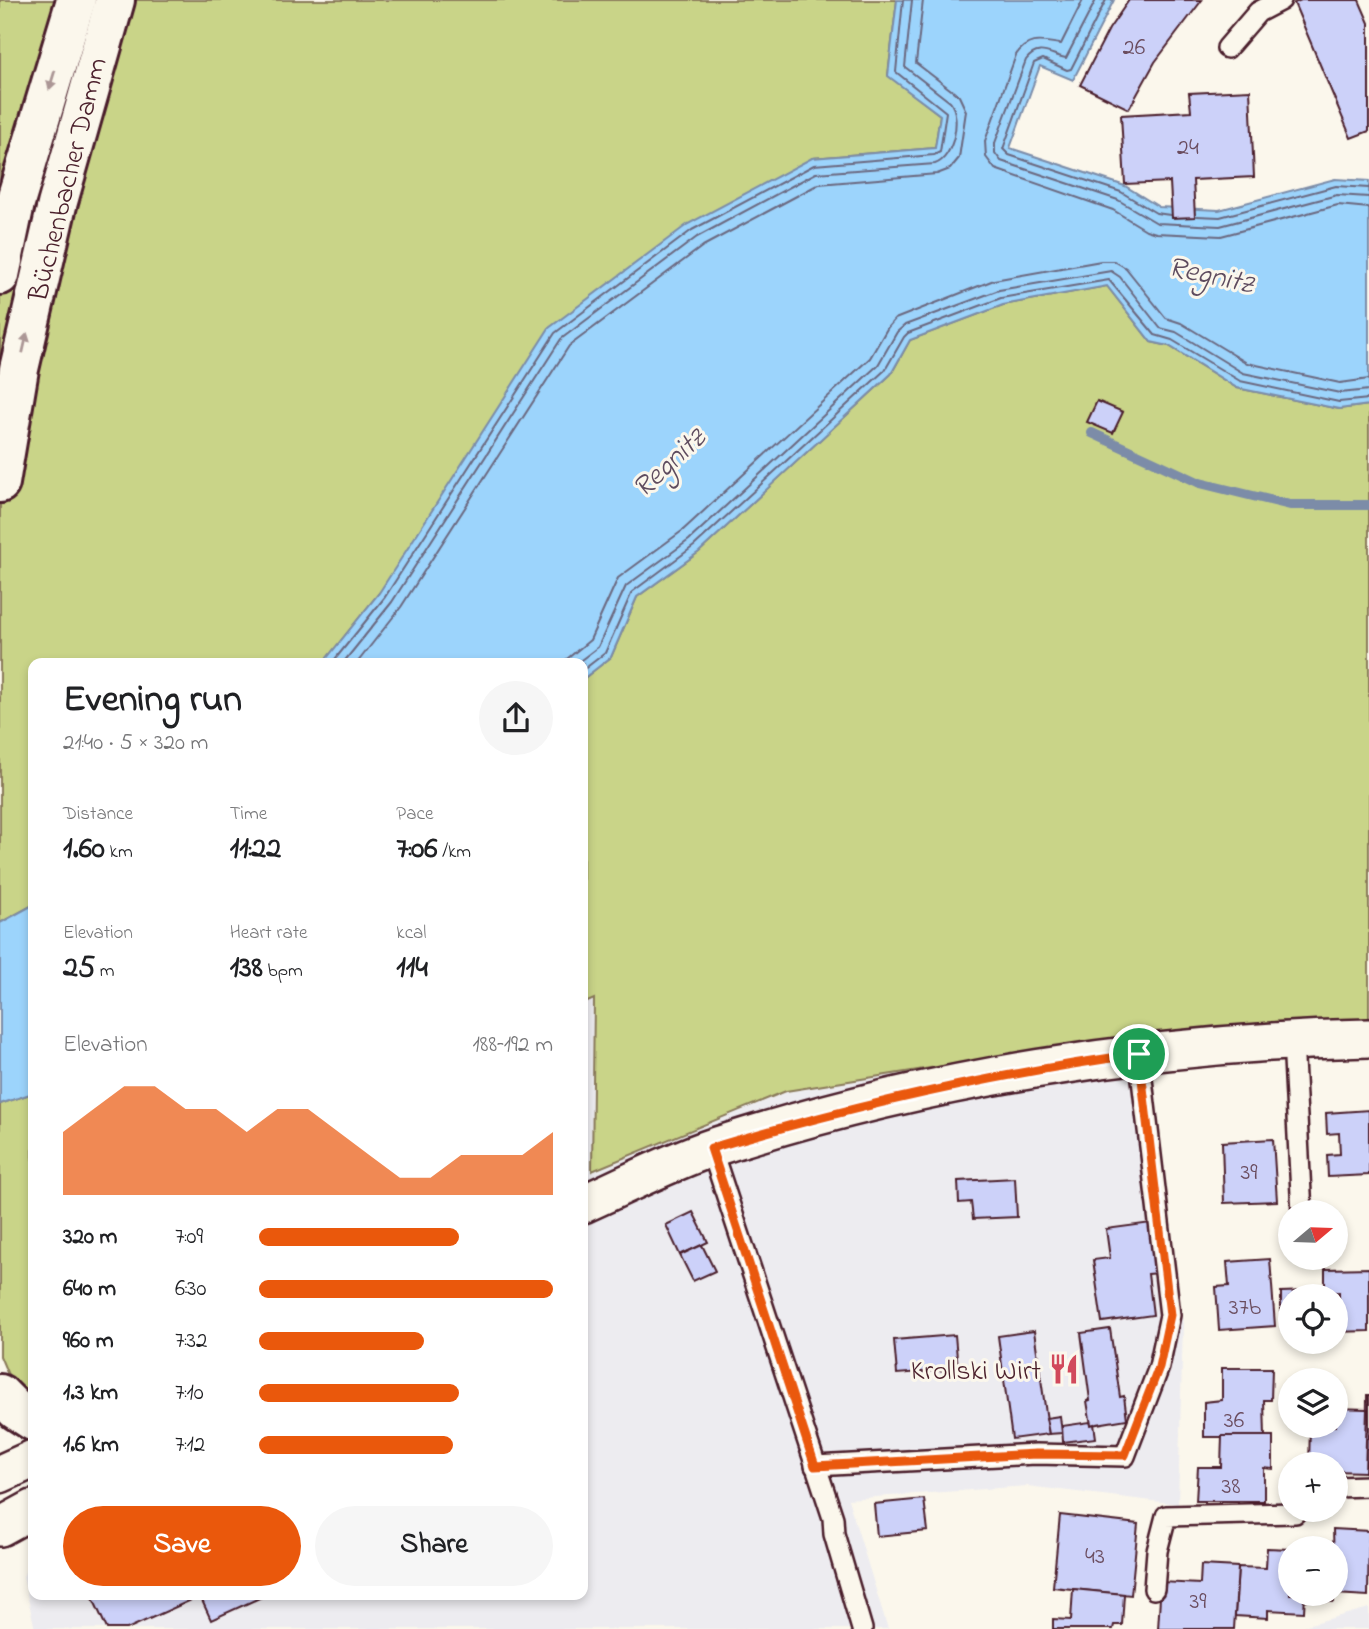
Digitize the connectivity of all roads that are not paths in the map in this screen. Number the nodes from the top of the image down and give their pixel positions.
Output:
1 (1281, 0) edge
2 (92, 10) edge
3 (1227, 48) dead end
4 (0, 275) edge
5 (0, 483) edge
6 (1369, 1038) edge
7 (1293, 1040) junction
8 (1139, 1054) junction
9 (711, 1148) junction
10 (1301, 1200) edge
11 (588, 1202) edge
12 (0, 1394) edge
13 (28, 1418) edge
14 (28, 1461) edge
15 (815, 1466) junction
16 (0, 1474) edge
17 (1369, 1486) edge
18 (1348, 1487) edge
19 (28, 1512) edge
20 (1278, 1514) edge
21 (0, 1527) edge
22 (1154, 1589) dead end
23 (862, 1629) edge

1 - 3 lane
2 -> 4 main road, Büchenbacher Damm
5 -> 2 main road, Büchenbacher Damm
6 - 7 street
7 - 8 street
7 - 10 lane
8 - 9 street
8 - 15 lane
9 - 11 street
9 - 15 lane
12 - 13 main road
14 - 16 street
15 - 23 lane
17 - 18 lane
19 - 21 street
20 - 22 lane

